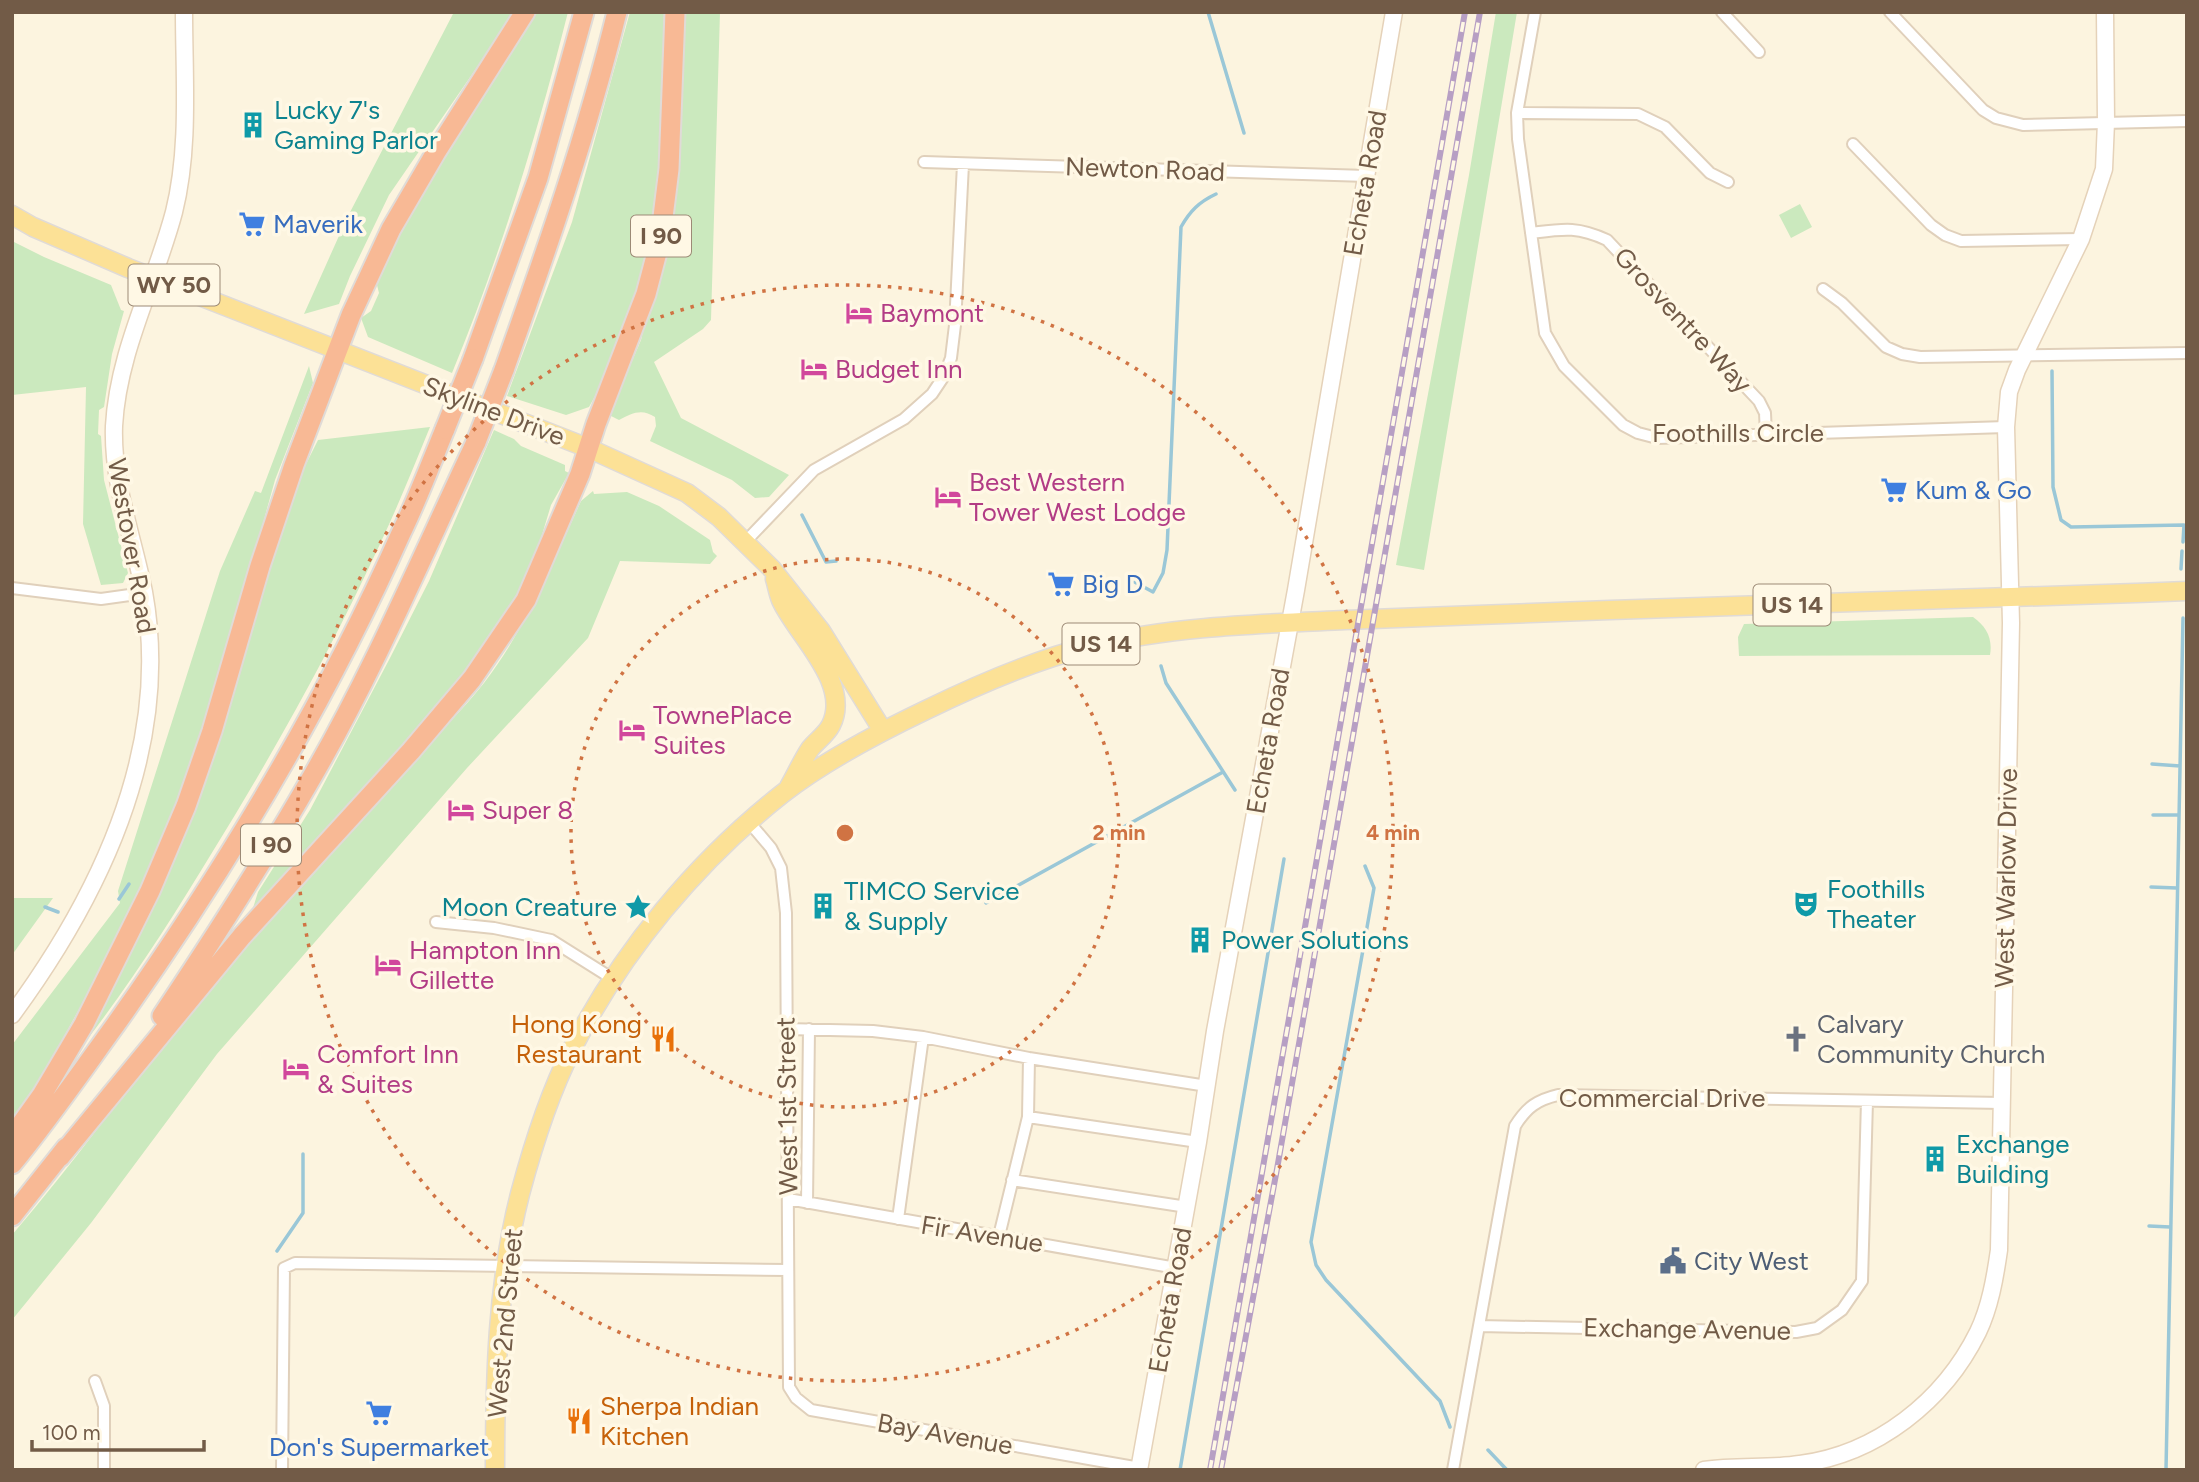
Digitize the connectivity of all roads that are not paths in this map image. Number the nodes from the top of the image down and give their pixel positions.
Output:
1 (184, 12) edge
2 (525, 12) edge
3 (584, 12) edge
4 (617, 12) edge
5 (675, 12) edge
6 (1394, 12) edge
7 (1535, 12) edge
8 (1722, 12) edge
9 (1890, 12) edge
10 (2105, 12) edge
11 (1759, 52) dead end
12 (1517, 113) junction
13 (2187, 121) edge
14 (2106, 122) junction
15 (1853, 144) dead end
16 (924, 162) dead end
17 (963, 164) junction
18 (1367, 176) junction
19 (1728, 182) dead end
20 (12, 215) edge
21 (1531, 233) junction
22 (2081, 239) junction
23 (151, 277) junction
24 (1823, 289) dead end
25 (338, 350) junction
26 (2187, 353) edge
27 (2025, 354) junction
28 (2006, 427) junction
29 (1766, 435) junction
30 (589, 448) junction
31 (746, 541) junction
32 (772, 569) junction
33 (12, 588) edge
34 (2187, 591) edge
35 (144, 593) junction
36 (2010, 598) junction
37 (1290, 622) junction
38 (883, 731) junction
39 (787, 790) junction
40 (749, 822) junction
41 (436, 922) dead end
42 (613, 979) junction
43 (12, 1014) edge
44 (786, 1029) junction
45 (809, 1029) junction
46 (923, 1037) junction
47 (1029, 1058) junction
48 (1207, 1086) junction
49 (1867, 1101) junction
50 (2002, 1103) junction
51 (1028, 1117) junction
52 (12, 1137) edge
53 (1198, 1142) junction
54 (60, 1157) junction
55 (12, 1164) edge
56 (1012, 1180) junction
57 (788, 1199) junction
58 (807, 1203) junction
59 (1187, 1207) junction
60 (12, 1216) edge
61 (898, 1219) junction
62 (999, 1236) junction
63 (505, 1267) junction
64 (1176, 1268) junction
65 (789, 1270) junction
66 (1479, 1326) junction
67 (95, 1381) dead end
68 (796, 1398) joint
69 (1140, 1469) edge
70 (104, 1470) edge
71 (282, 1470) edge
72 (495, 1470) edge
73 (1453, 1470) edge
74 (1704, 1470) edge

1 - 23 street, Westover Road
2 - 25 highway
3 - 55 highway, I 90, bridge
4 - 54 highway, I 90, bridge
5 - 30 highway, I 90
6 - 18 street, Echeta Road
7 - 12 street, Foothills Circle
8 - 11 street
9 - 14 street
10 - 14 street, West Warlow Drive
12 - 19 street
12 - 21 street, Foothills Circle
13 - 14 street
14 - 22 street, West Warlow Drive
15 - 22 street
16 - 17 street, Newton Road
17 - 18 street, Newton Road
17 - 31 street
18 - 37 street, Echeta Road
20 - 23 main road, Skyline Drive / WY 50
21 - 29 street, Grosventre Way
21 - 29 street, Foothills Circle
22 - 27 street, West Warlow Drive
23 - 25 main road, Skyline Drive / WY 50
23 - 35 street, Westover Road
24 - 27 street
25 - 30 main road, Skyline Drive
25 - 52 highway
26 - 27 street
27 - 28 street, West Warlow Drive
28 - 29 street, Foothills Circle
28 - 36 street, West Warlow Drive
30 - 31 main road, Skyline Drive
30 - 54 highway, I 90
31 - 32 main road, Skyline Drive
32 - 38 main road, Skyline Drive
32 - 39 main road
33 - 35 street
34 - 36 main road, US 14
35 - 43 street, Westover Road
36 - 37 main road, US 14
36 - 50 street, West Warlow Drive
37 - 38 main road, US 14
37 - 48 street, Echeta Road
38 - 39 main road, West 2nd Street
39 - 40 main road, West 2nd Street
40 - 42 main road, West 2nd Street
40 - 44 street, West 1st Street
41 - 42 street
42 - 63 main road, West 2nd Street
44 - 45 street
44 - 57 street, West 1st Street
45 - 46 street
45 - 58 street
46 - 47 street
46 - 61 street
47 - 48 street
47 - 51 street
48 - 53 street, Echeta Road
49 - 50 street, Commercial Drive
49 - 66 street, Commercial Drive
49 - 66 street, Exchange Avenue
50 - 74 street, West Warlow Drive
51 - 53 street
51 - 56 street
53 - 59 street, Echeta Road
54 - 60 highway, I 90
56 - 59 street
56 - 62 street
57 - 58 street, Fir Avenue
57 - 65 street, West 1st Street
58 - 61 street, Fir Avenue
59 - 64 street, Echeta Road
61 - 62 street, Fir Avenue
62 - 64 street, Fir Avenue
63 - 65 street
63 - 71 street
63 - 72 main road, West 2nd Street
64 - 69 street, Echeta Road
65 - 68 street, West 1st Street
66 - 73 street, Commercial Drive
67 - 70 street
68 - 69 street, Bay Avenue

